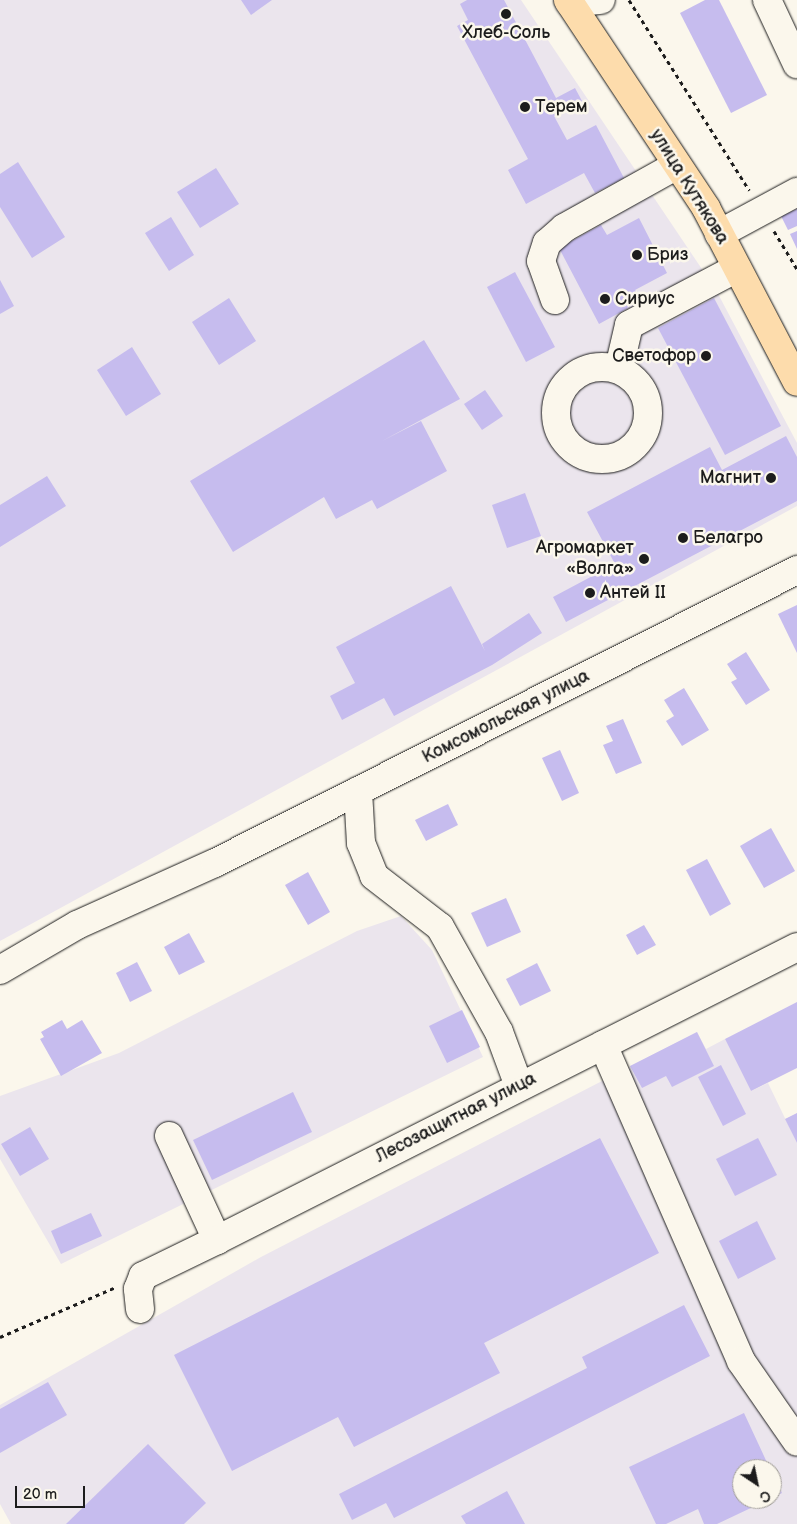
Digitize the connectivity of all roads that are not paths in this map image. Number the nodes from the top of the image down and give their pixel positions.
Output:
1 (601, 0) edge
2 (767, 0) edge
3 (569, 2) edge
4 (797, 64) edge
5 (677, 165) junction
6 (797, 192) edge
7 (719, 234) junction
8 (737, 268) junction
9 (556, 300) dead end
10 (618, 368) dead end
11 (797, 382) edge
12 (797, 570) edge
13 (358, 791) junction
14 (797, 948) edge
15 (0, 970) edge
16 (602, 1045) junction
17 (519, 1086) junction
18 (169, 1136) dead end
19 (217, 1240) junction
20 (140, 1309) dead end
21 (797, 1442) edge

1 - 3 street
2 - 4 street
3 - 5 main road, улица Кутякова
5 - 7 main road, улица Кутякова
5 - 9 street
6 - 7 street
7 - 8 main road, улица Кутякова
8 - 10 street
8 - 11 main road, улица Кутякова
12 - 13 street, Комсомольская улица
13 - 15 street, Комсомольская улица
13 - 17 street
14 - 16 street, Лесозащитная улица
16 - 17 street, Лесозащитная улица
16 - 21 street
17 - 19 street, Лесозащитная улица
18 - 19 street
19 - 20 street, Лесозащитная улица

